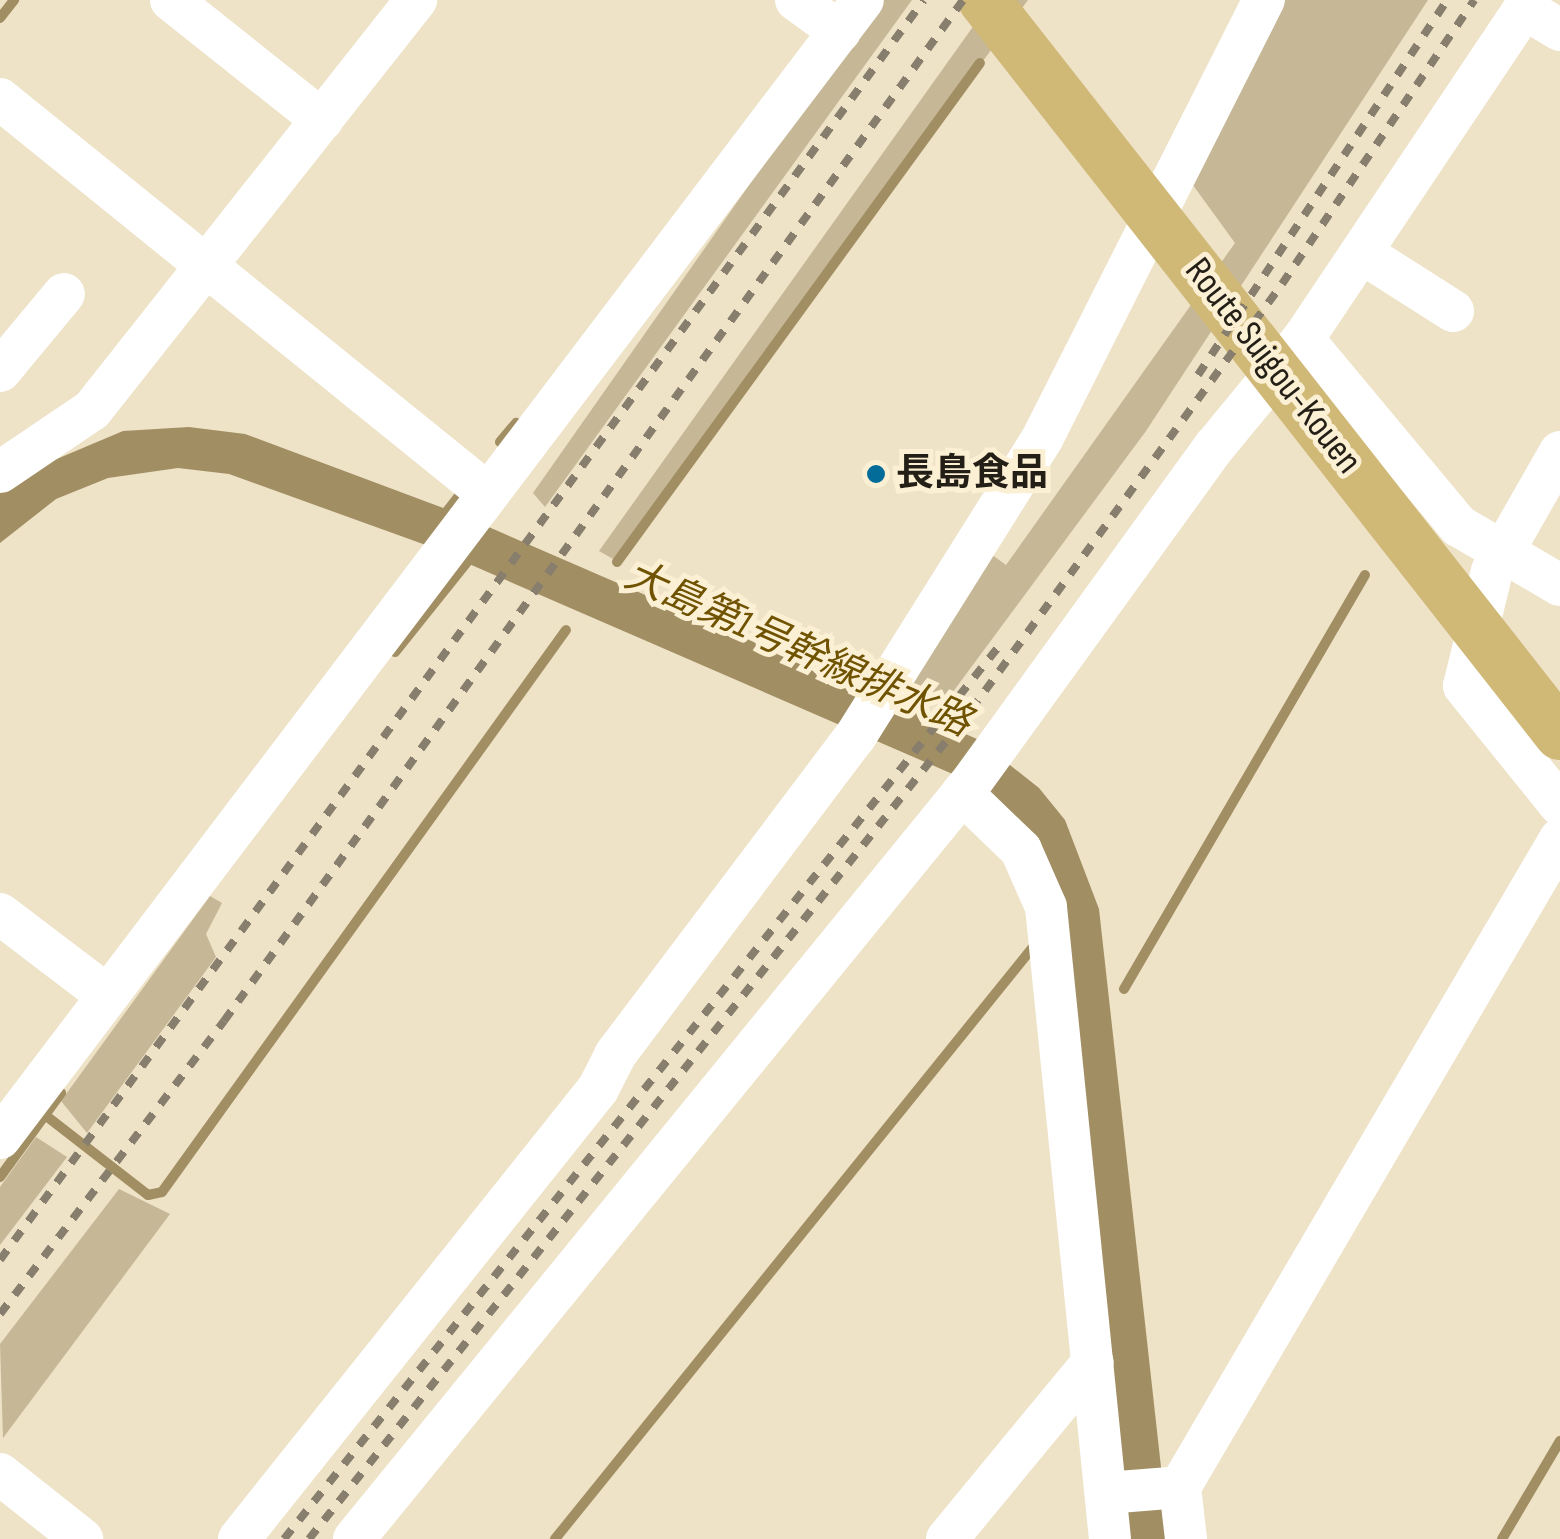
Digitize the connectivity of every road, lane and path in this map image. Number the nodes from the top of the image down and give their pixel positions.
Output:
1 (171, 0) edge
2 (416, 0) edge
3 (796, 0) edge
4 (984, 0) edge
5 (1264, 0) edge
6 (1538, 13) edge
7 (852, 16) edge
8 (0, 100) edge
9 (322, 120) junction
10 (1362, 252) junction
11 (208, 267) junction
12 (64, 294) dead end
13 (1453, 311) dead end
14 (1304, 340) junction
15 (0, 372) edge
16 (10, 450) edge
17 (1560, 452) edge
18 (480, 502) junction
19 (1502, 552) junction
20 (1560, 584) edge
21 (1560, 734) edge
22 (966, 788) junction
23 (1560, 805) edge
24 (1560, 839) edge
25 (0, 914) edge
26 (104, 992) junction
27 (14, 1089) edge
28 (0, 1138) edge
29 (1093, 1362) junction
30 (0, 1474) edge
31 (1173, 1487) junction
32 (1111, 1493) junction
33 (82, 1539) edge
34 (239, 1539) edge
35 (354, 1539) edge
36 (948, 1539) edge
37 (1110, 1539) edge
38 (1186, 1539) edge

1 - 9 street
2 - 9 street
3 - 7 street
4 - 21 main road, Route Suigou-Kouen
5 - 34 street
6 - 10 street
7 - 18 street
8 - 11 street
9 - 11 street
10 - 13 street
10 - 14 street
11 - 16 street
11 - 18 street
12 - 15 street
14 - 19 street
14 - 22 street
17 - 19 street
18 - 26 street
19 - 20 street
19 - 23 street
22 - 29 street
22 - 35 street
24 - 31 street
25 - 26 street
26 - 27 street
27 - 28 street
29 - 32 street
29 - 36 street
30 - 33 street
31 - 32 street
31 - 38 street
32 - 37 street

